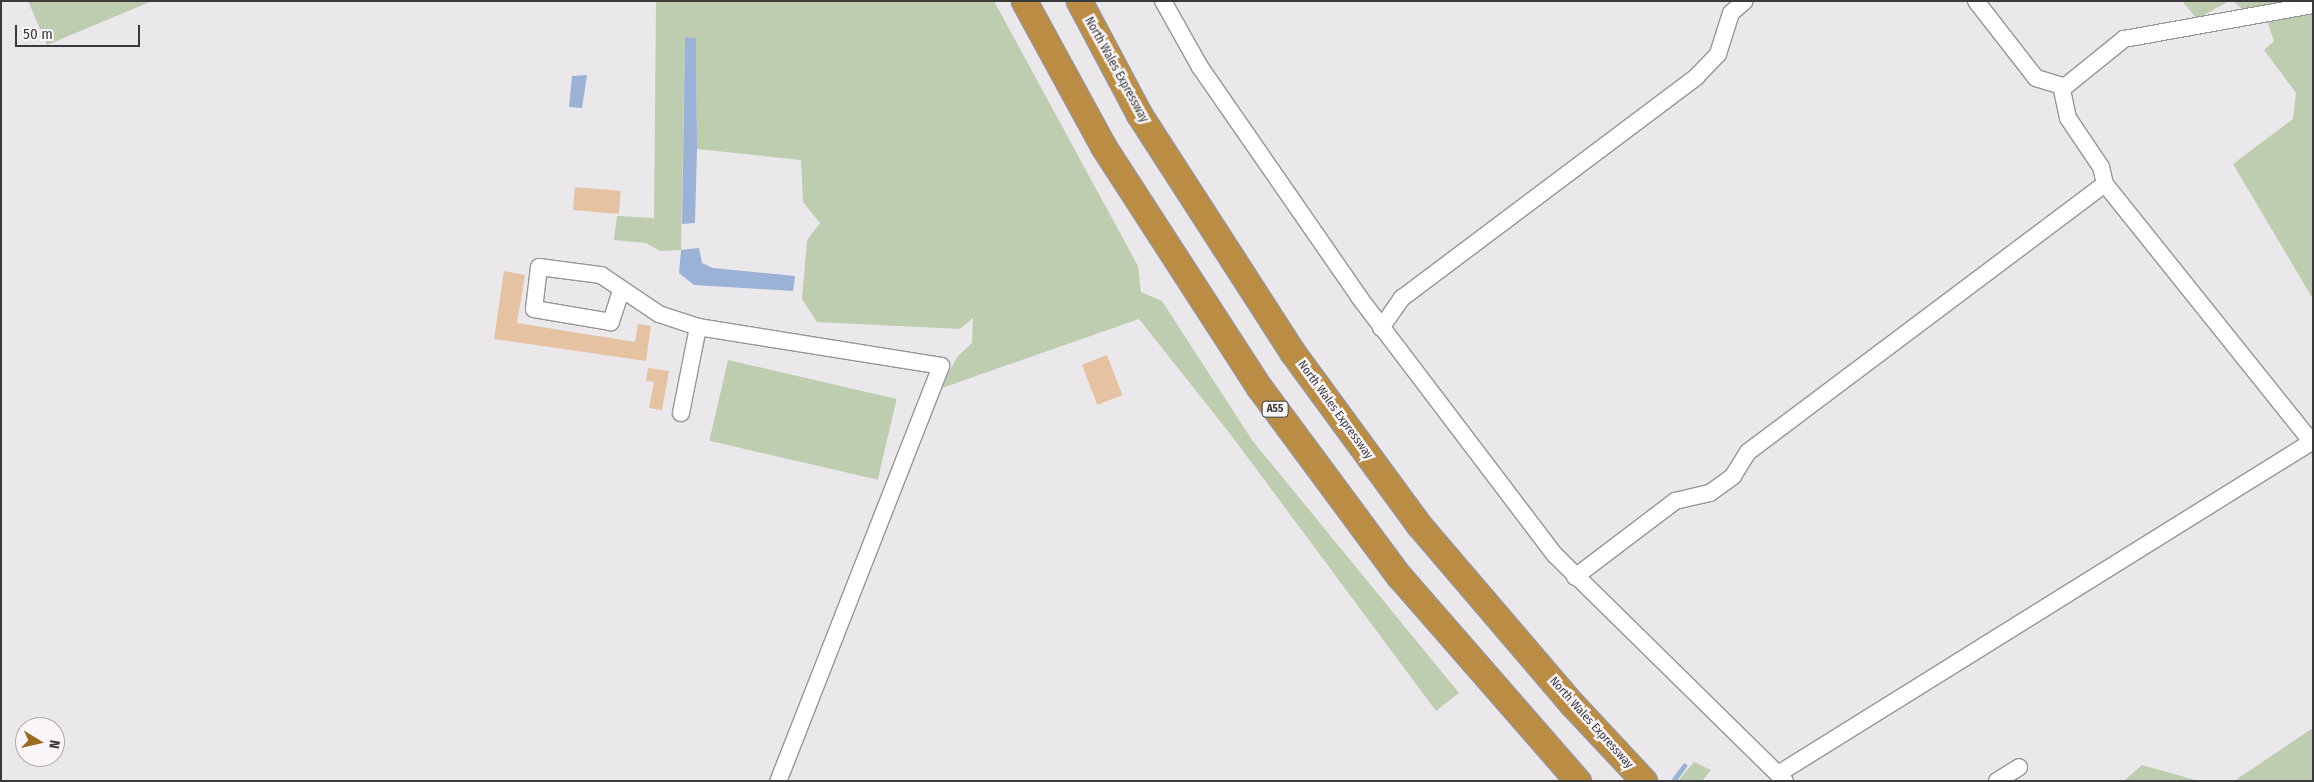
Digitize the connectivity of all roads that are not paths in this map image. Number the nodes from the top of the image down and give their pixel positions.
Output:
1 (1024, 1) edge
2 (1079, 1) edge
3 (1163, 1) edge
4 (1745, 1) edge
5 (1976, 1) edge
6 (2313, 5) edge
7 (2065, 87) junction
8 (2105, 184) junction
9 (621, 291) junction
10 (698, 327) junction
11 (1381, 328) junction
12 (681, 413) dead end
13 (2312, 442) edge
14 (1575, 577) junction
15 (2019, 767) dead end
16 (1641, 777) edge
17 (1781, 777) edge
18 (778, 781) edge
19 (1578, 781) edge
20 (1997, 781) edge

1 - 19 highway, A55
2 - 16 highway, North Wales Expressway
3 - 11 lane
4 - 11 lane
5 - 7 lane
6 - 7 lane
7 - 8 lane
8 - 13 lane
8 - 14 lane
9 - 9 lane
9 - 10 lane
10 - 12 lane
10 - 18 lane
11 - 14 lane
13 - 17 lane
14 - 17 lane
15 - 20 lane

